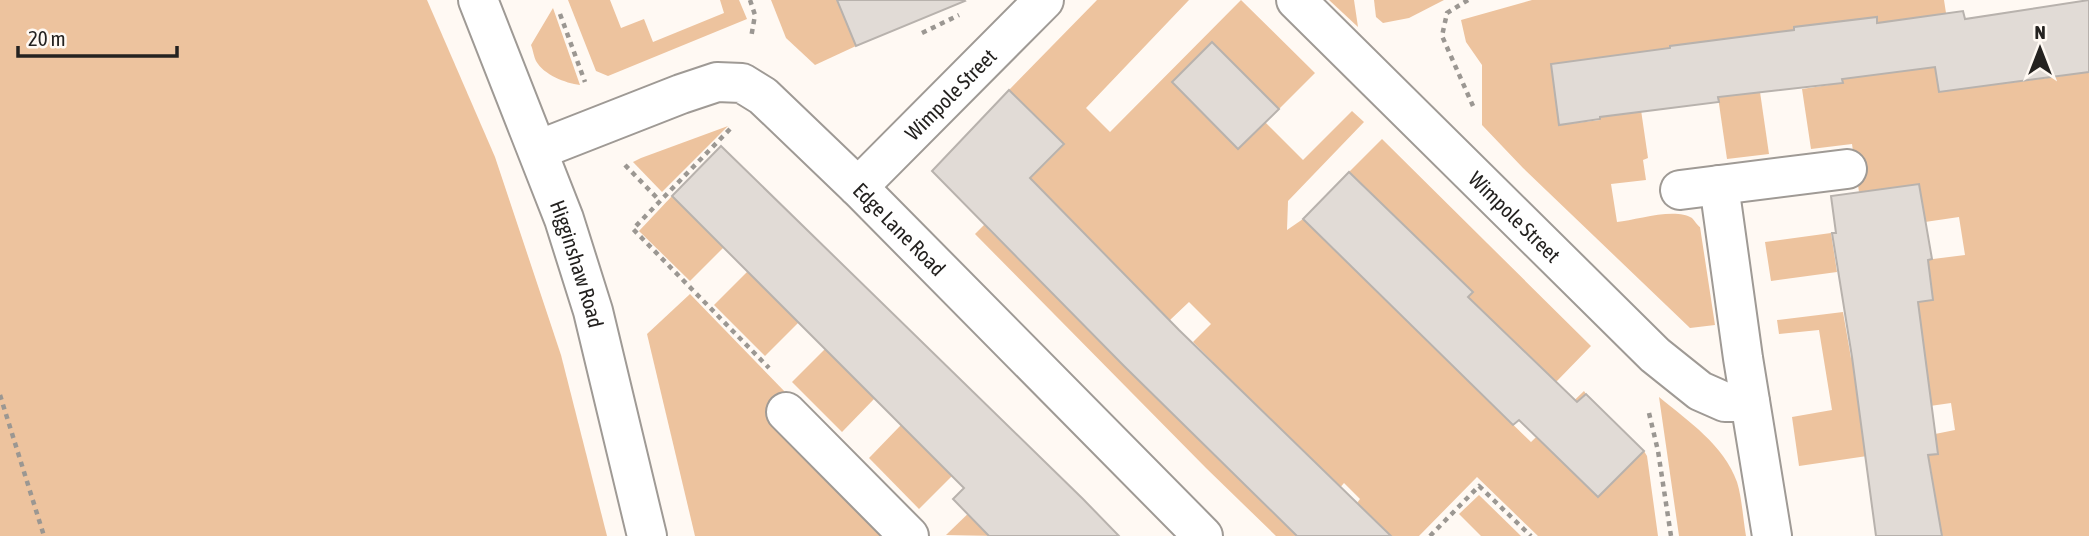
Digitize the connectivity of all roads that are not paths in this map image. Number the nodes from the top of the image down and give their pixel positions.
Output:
1 (478, 0) edge
2 (1044, 0) edge
3 (1296, 0) edge
4 (538, 150) junction
5 (1847, 169) dead end
6 (1719, 185) junction
7 (858, 187) junction
8 (1680, 190) dead end
9 (1750, 402) junction
10 (786, 412) dead end
11 (646, 536) edge
12 (909, 536) edge
13 (1203, 536) edge
14 (1772, 536) edge

1 - 4 street, Higginshaw Road
2 - 7 street, Wimpole Street
3 - 9 street, Wimpole Street
4 - 7 street, Edge Lane Road
4 - 11 street, Higginshaw Road
5 - 6 street
6 - 8 street
6 - 9 street
7 - 13 street, Edge Lane Road
9 - 14 street
10 - 12 street

